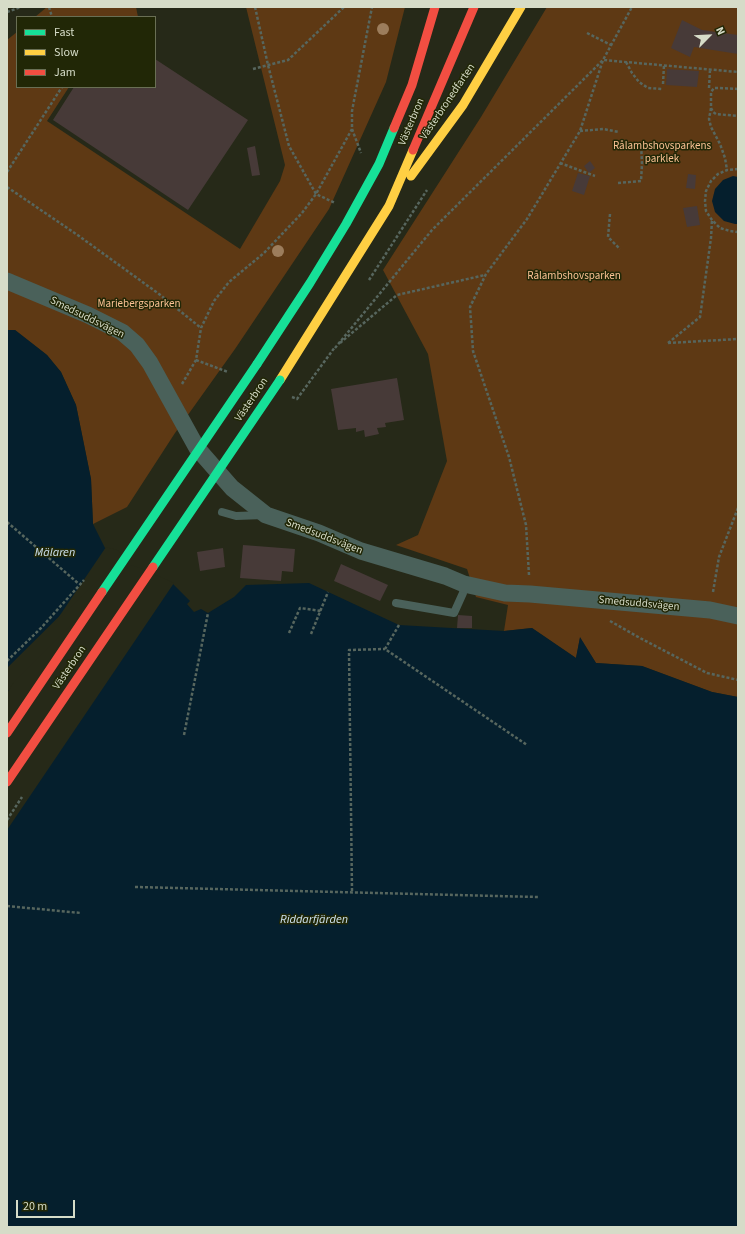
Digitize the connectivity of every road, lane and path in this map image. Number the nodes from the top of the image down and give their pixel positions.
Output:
1 (21, 7) edge
2 (256, 7) edge
3 (344, 7) edge
4 (372, 7) edge
5 (435, 7) edge
6 (474, 7) edge
7 (521, 7) edge
8 (632, 7) edge
9 (7, 12) edge
10 (587, 33) dead end
11 (611, 45) junction
12 (603, 60) junction
13 (626, 62) junction
14 (268, 65) junction
15 (664, 66) junction
16 (253, 69) dead end
17 (710, 70) junction
18 (738, 72) edge
19 (663, 84) dead end
20 (61, 88) edge
21 (708, 88) dead end
22 (662, 89) dead end
23 (738, 90) edge
24 (711, 108) junction
25 (738, 116) edge
26 (352, 129) junction
27 (580, 131) junction
28 (619, 132) dead end
29 (641, 143) dead end
30 (361, 153) dead end
31 (560, 163) junction
32 (738, 169) edge
33 (727, 170) junction
34 (7, 172) edge
35 (595, 176) dead end
36 (618, 183) dead end
37 (7, 187) edge
38 (316, 194) junction
39 (339, 205) dead end
40 (389, 206) junction
41 (610, 214) dead end
42 (712, 220) junction
43 (738, 232) edge
44 (620, 250) dead end
45 (486, 274) junction
46 (7, 281) edge
47 (201, 328) junction
48 (738, 340) edge
49 (335, 348) junction
50 (196, 360) junction
51 (232, 374) dead end
52 (290, 396) dead end
53 (172, 402) junction
54 (738, 508) edge
55 (222, 512) dead end
56 (266, 516) junction
57 (7, 522) edge
58 (84, 580) dead end
59 (79, 584) junction
60 (464, 584) junction
61 (328, 592) dead end
62 (530, 594) junction
63 (396, 603) dead end
64 (710, 610) junction
65 (321, 611) junction
66 (208, 613) dead end
67 (738, 616) edge
68 (604, 618) dead end
69 (399, 625) dead end
70 (289, 633) dead end
71 (311, 634) dead end
72 (385, 649) junction
73 (7, 661) edge
74 (738, 680) edge
75 (7, 733) edge
76 (184, 735) dead end
77 (527, 745) dead end
78 (7, 782) edge
79 (135, 887) dead end
80 (352, 891) junction
81 (538, 897) dead end
82 (7, 906) edge
83 (81, 913) dead end

1 - 9 path
2 - 14 path
3 - 14 path
4 - 26 path
5 - 75 main road, Västerbron, bridge
6 - 40 main road, Västerbron
7 - 40 main road, Västerbronedfarten
8 - 11 path
10 - 11 path
11 - 12 path
12 - 13 path
12 - 27 path
12 - 49 path
13 - 15 path
13 - 22 path
14 - 16 path
14 - 38 path
15 - 17 path
15 - 19 path
17 - 18 path
17 - 21 path
20 - 34 path
23 - 24 path
24 - 25 path
24 - 33 path
26 - 30 path
26 - 38 path
27 - 28 path
27 - 31 path
29 - 36 path
31 - 35 path
31 - 45 path
32 - 33 path
33 - 42 path
37 - 47 path
38 - 39 path
38 - 47 path
40 - 78 main road, Västerbron, bridge
41 - 44 path
42 - 43 path
42 - 48 path
45 - 49 path
45 - 62 path
46 - 53 street, Smedsuddsvägen
47 - 50 path
49 - 52 path
50 - 51 path
50 - 53 path
53 - 56 street, Smedsuddsvägen
54 - 64 path
55 - 56 lane
56 - 60 street, Smedsuddsvägen
57 - 59 path
58 - 59 path
59 - 73 path
60 - 62 street, Smedsuddsvägen
60 - 63 lane
61 - 65 path
62 - 64 street, Smedsuddsvägen
64 - 67 street, Smedsuddsvägen
65 - 70 path
65 - 71 path
66 - 76 path
68 - 74 path
69 - 72 path
72 - 77 path
72 - 80 path
79 - 80 path
80 - 81 path
82 - 83 path

